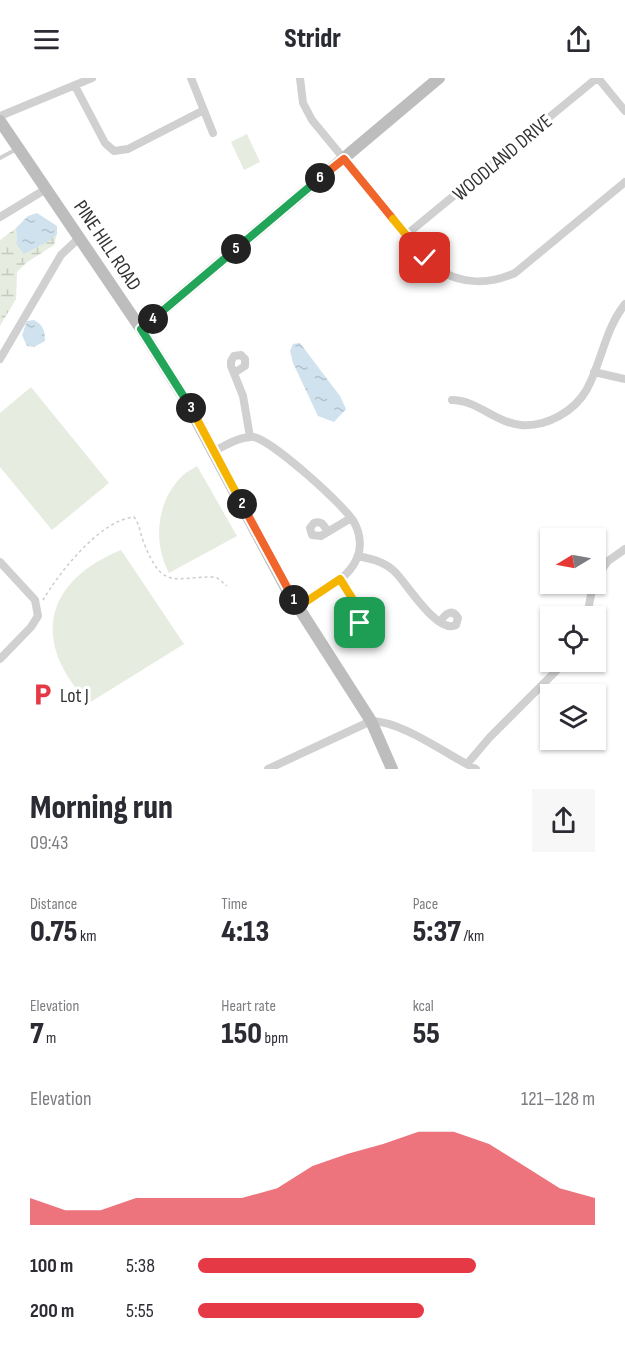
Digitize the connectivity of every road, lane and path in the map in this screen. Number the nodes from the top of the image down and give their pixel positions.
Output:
1 (92, 78) edge
2 (191, 78) edge
3 (300, 78) edge
4 (440, 78) edge
5 (597, 78) edge
6 (75, 86) junction
7 (204, 110) junction
8 (625, 111) edge
9 (0, 121) edge
10 (213, 133) dead end
11 (19, 148) junction
12 (0, 158) edge
13 (344, 159) junction
14 (625, 182) edge
15 (46, 189) junction
16 (0, 217) edge
17 (406, 236) junction
18 (79, 238) junction
19 (625, 304) edge
20 (141, 329) junction
21 (0, 359) edge
22 (594, 372) junction
23 (234, 373) dead end
24 (625, 379) edge
25 (452, 400) dead end
26 (250, 437) junction
27 (214, 452) junction
28 (351, 518) junction
29 (328, 532) dead end
30 (625, 549) edge
31 (358, 556) junction
32 (0, 562) edge
33 (606, 564) edge
34 (340, 579) junction
35 (227, 586) dead end
36 (298, 607) junction
37 (38, 609) junction
38 (362, 614) dead end
39 (441, 621) dead end
40 (0, 658) edge
41 (555, 672) edge
42 (371, 721) junction
43 (466, 764) junction
44 (268, 769) edge
45 (392, 769) edge
46 (476, 769) edge

1 - 6 street
2 - 7 street
3 - 13 street
4 - 13 street
5 - 8 street
5 - 17 street, WOODLAND DRIVE
6 - 7 street
6 - 9 street
7 - 10 street
9 - 11 street, PINE HILL ROAD
11 - 12 lane
11 - 15 street, PINE HILL ROAD
13 - 17 street
13 - 20 street
14 - 17 street
15 - 16 street
15 - 18 street, PINE HILL ROAD
18 - 20 street, PINE HILL ROAD
18 - 21 street
19 - 22 street
20 - 27 street, PINE HILL ROAD
22 - 24 street
22 - 25 street
23 - 26 street
26 - 27 street
26 - 28 street
27 - 36 street, PINE HILL ROAD
28 - 29 street
28 - 31 street
30 - 33 street
31 - 34 street
31 - 39 street
32 - 37 street
34 - 36 street
34 - 38 street
35 - 37 path
36 - 42 street, PINE HILL ROAD
37 - 40 street
41 - 43 street
42 - 43 street
42 - 44 street
42 - 45 street, PINE HILL ROAD
43 - 46 street

